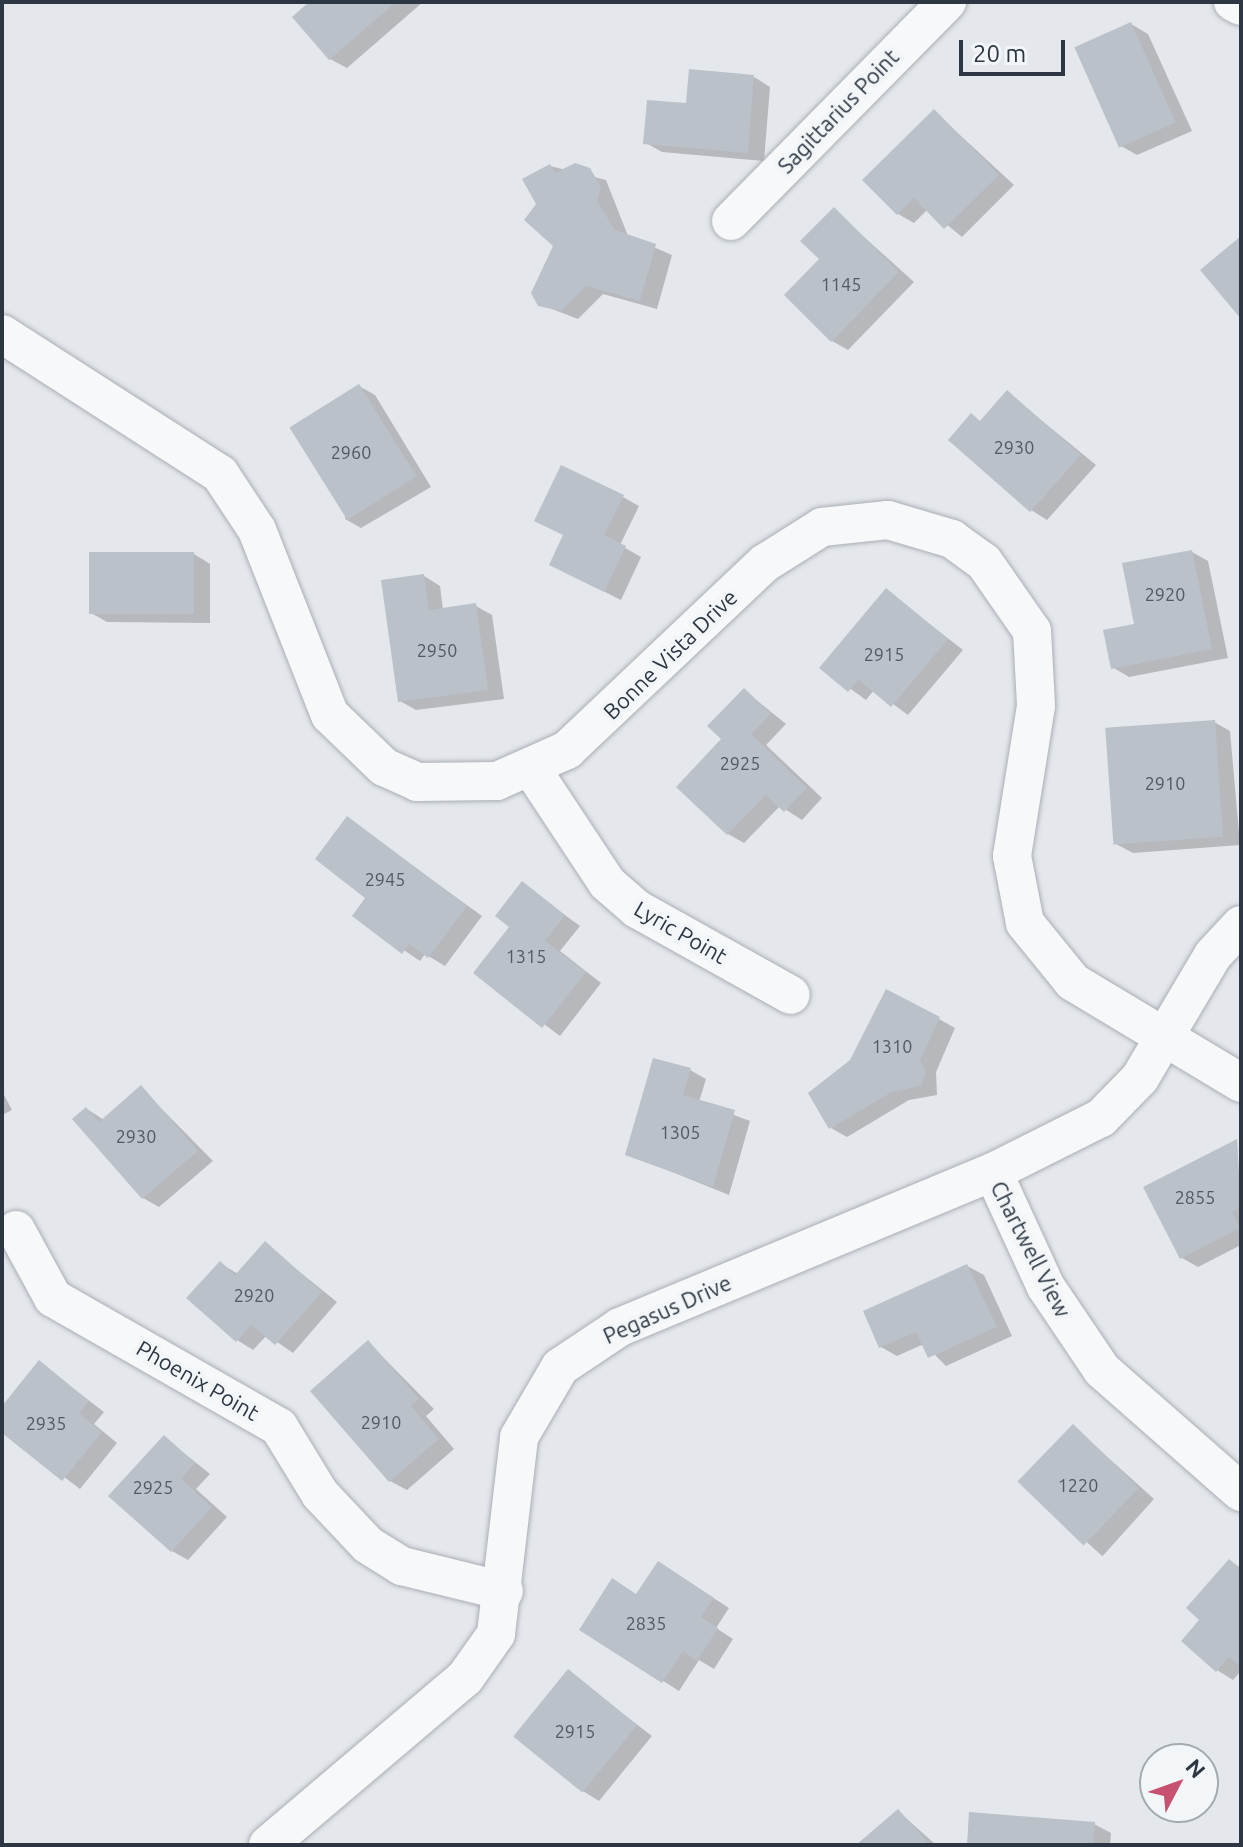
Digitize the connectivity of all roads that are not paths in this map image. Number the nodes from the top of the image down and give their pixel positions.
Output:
1 (947, 2) edge
2 (1233, 2) edge
3 (1241, 6) edge
4 (731, 221) dead end
5 (2, 334) edge
6 (533, 771) junction
7 (1241, 925) edge
8 (791, 995) dead end
9 (1166, 1038) junction
10 (1241, 1083) edge
11 (993, 1172) junction
12 (16, 1230) dead end
13 (1241, 1492) edge
14 (504, 1591) junction
15 (268, 1845) edge

1 - 4 street, Sagittarius Point
2 - 3 street
5 - 6 street, Bonne Vista Drive
6 - 8 street, Lyric Point
6 - 9 street, Bonne Vista Drive
7 - 9 street, Pegasus Drive
9 - 10 street, Bonne Vista Drive
9 - 11 street, Pegasus Drive
11 - 13 street, Chartwell View
11 - 14 street, Pegasus Drive
12 - 14 street, Phoenix Point
14 - 15 street, Pegasus Drive

